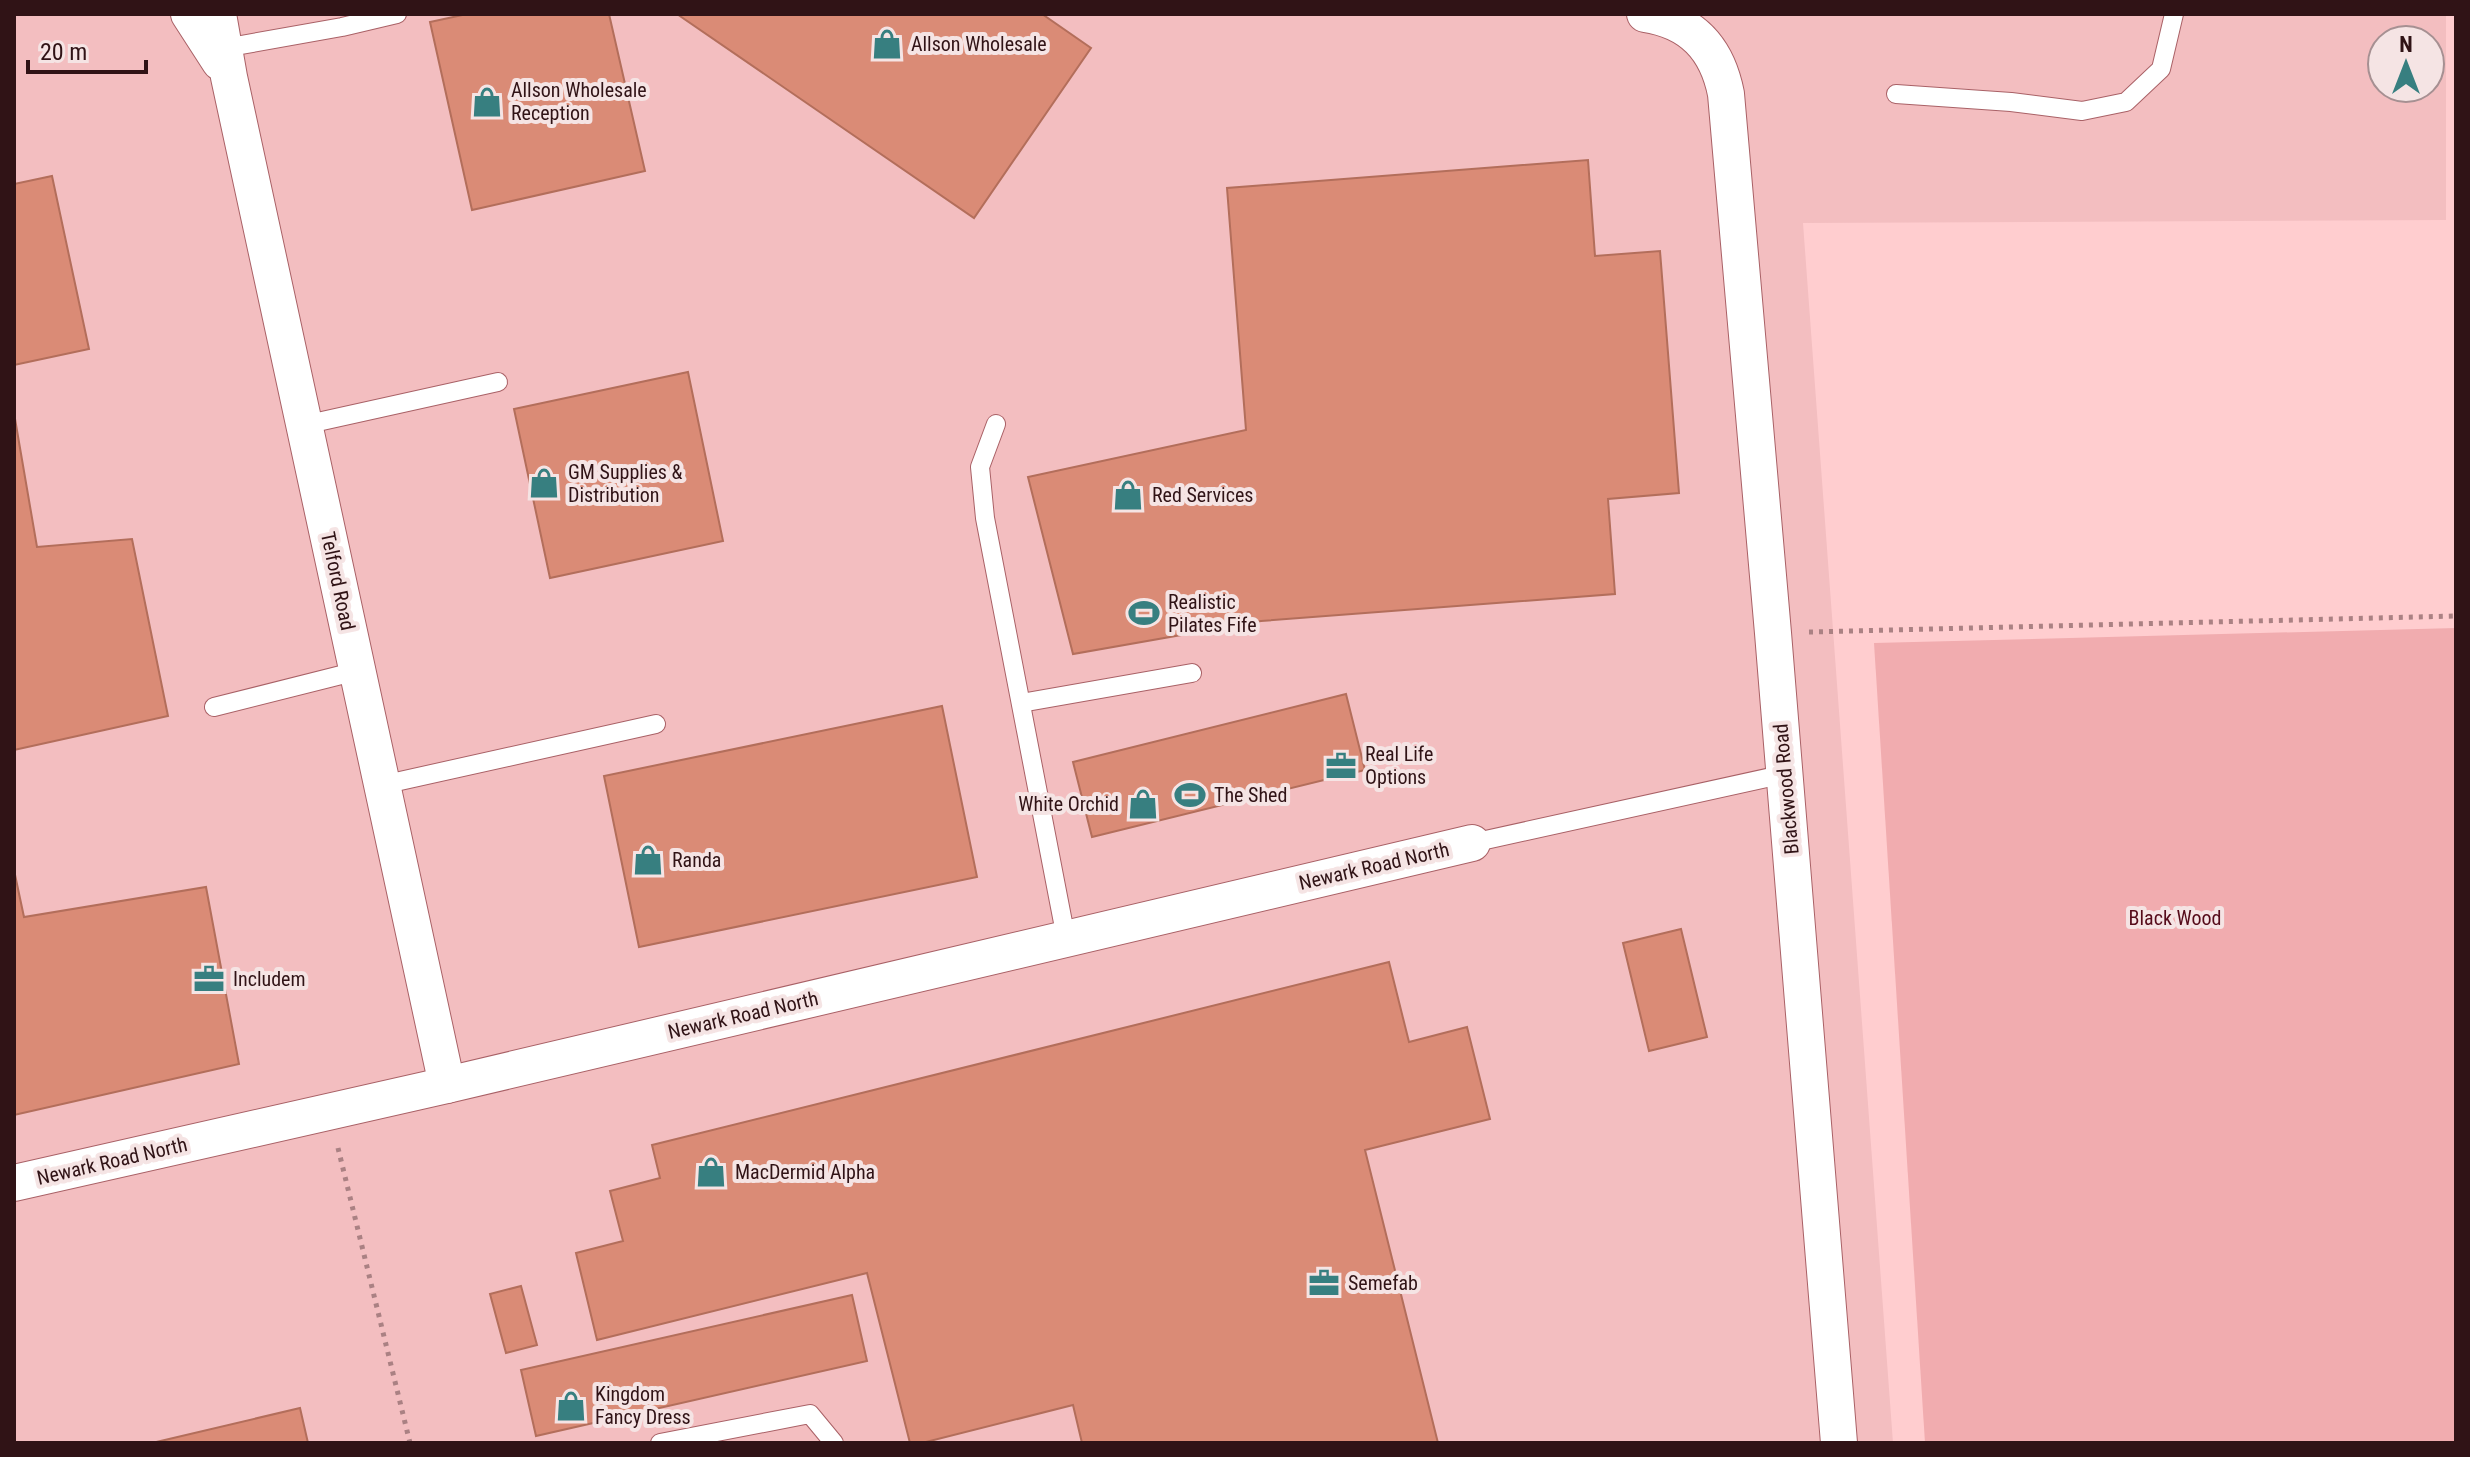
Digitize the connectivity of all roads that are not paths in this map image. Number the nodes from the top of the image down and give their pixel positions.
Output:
1 (189, 14) edge
2 (397, 14) edge
3 (1645, 14) edge
4 (2174, 14) edge
5 (224, 47) edge
6 (1896, 94) dead end
7 (498, 382) dead end
8 (996, 424) dead end
9 (304, 425) junction
10 (357, 671) junction
11 (1192, 673) dead end
12 (1021, 703) junction
13 (214, 707) dead end
14 (656, 724) dead end
15 (1785, 774) junction
16 (382, 785) junction
17 (1472, 843) joint
18 (1066, 938) junction
19 (447, 1085) junction
20 (14, 1183) edge
21 (660, 1443) edge
22 (834, 1443) edge
23 (1839, 1443) edge

1 - 5 street, Telford Road
2 - 5 lane
3 - 15 street, Blackwood Road
4 - 6 lane
5 - 9 street, Telford Road
7 - 9 lane
8 - 12 lane
9 - 10 street, Telford Road
10 - 13 lane
10 - 16 street, Telford Road
11 - 12 lane
12 - 18 lane
14 - 16 lane
15 - 17 lane
15 - 23 street, Blackwood Road
16 - 19 street, Telford Road
17 - 18 street, Newark Road North
18 - 19 street, Newark Road North
19 - 20 street, Newark Road North
21 - 22 lane

